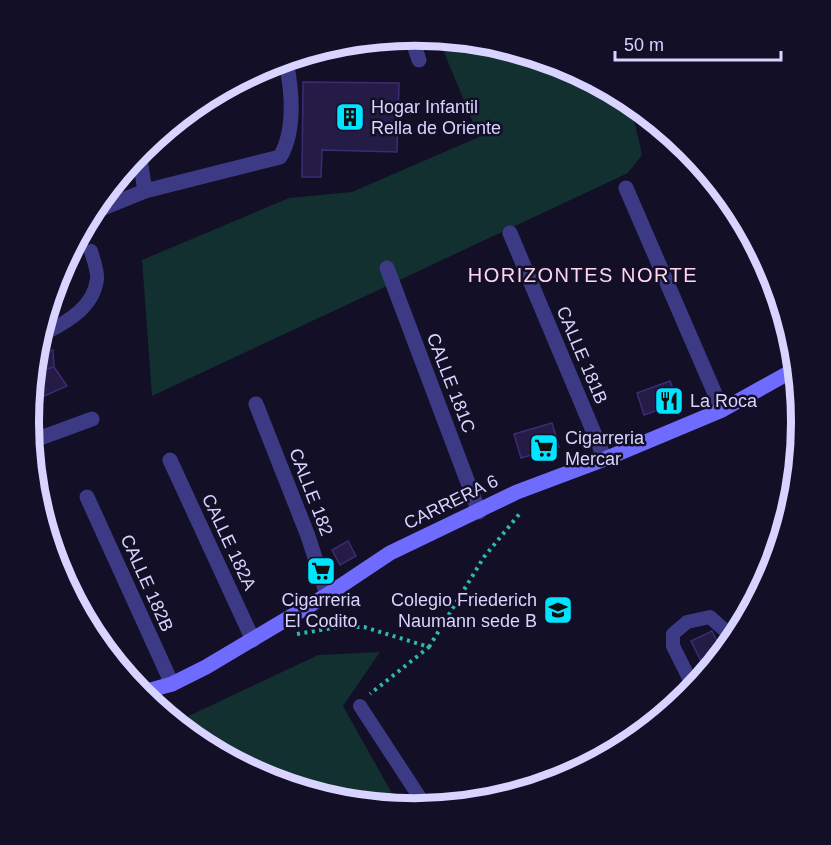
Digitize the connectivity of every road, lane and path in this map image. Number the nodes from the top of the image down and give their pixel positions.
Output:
1 (414, 46) edge
2 (419, 60) dead end
3 (287, 69) edge
4 (141, 165) edge
5 (626, 188) dead end
6 (145, 191) junction
7 (107, 206) edge
8 (510, 233) dead end
9 (92, 251) dead end
10 (387, 268) dead end
11 (51, 330) edge
12 (789, 373) edge
13 (256, 404) dead end
14 (722, 410) junction
15 (92, 419) dead end
16 (40, 438) edge
17 (605, 459) junction
18 (170, 460) dead end
19 (87, 497) dead end
20 (526, 506) dead end
21 (479, 512) junction
22 (327, 595) junction
23 (283, 621) junction
24 (728, 633) edge
25 (253, 640) junction
26 (429, 647) junction
27 (690, 680) edge
28 (172, 684) junction
29 (150, 690) edge
30 (360, 706) joint
31 (421, 799) edge

1 - 2 street
3 - 6 street
4 - 6 street
5 - 14 street
6 - 7 street
8 - 17 street, CALLE 181B
9 - 11 lane
10 - 21 street, CALLE 181C
12 - 14 street, CARRERA 6
13 - 22 street, CALLE 182
14 - 17 street, CARRERA 6
15 - 16 street
17 - 21 street, CARRERA 6
18 - 25 street, CALLE 182A
19 - 28 street, CALLE 182B
20 - 26 path
21 - 22 street, CARRERA 6
22 - 23 street, CARRERA 6
23 - 25 street, CARRERA 6
23 - 26 path
24 - 27 lane
25 - 28 street, CARRERA 6
26 - 30 path
28 - 29 street, CARRERA 6
30 - 31 lane

